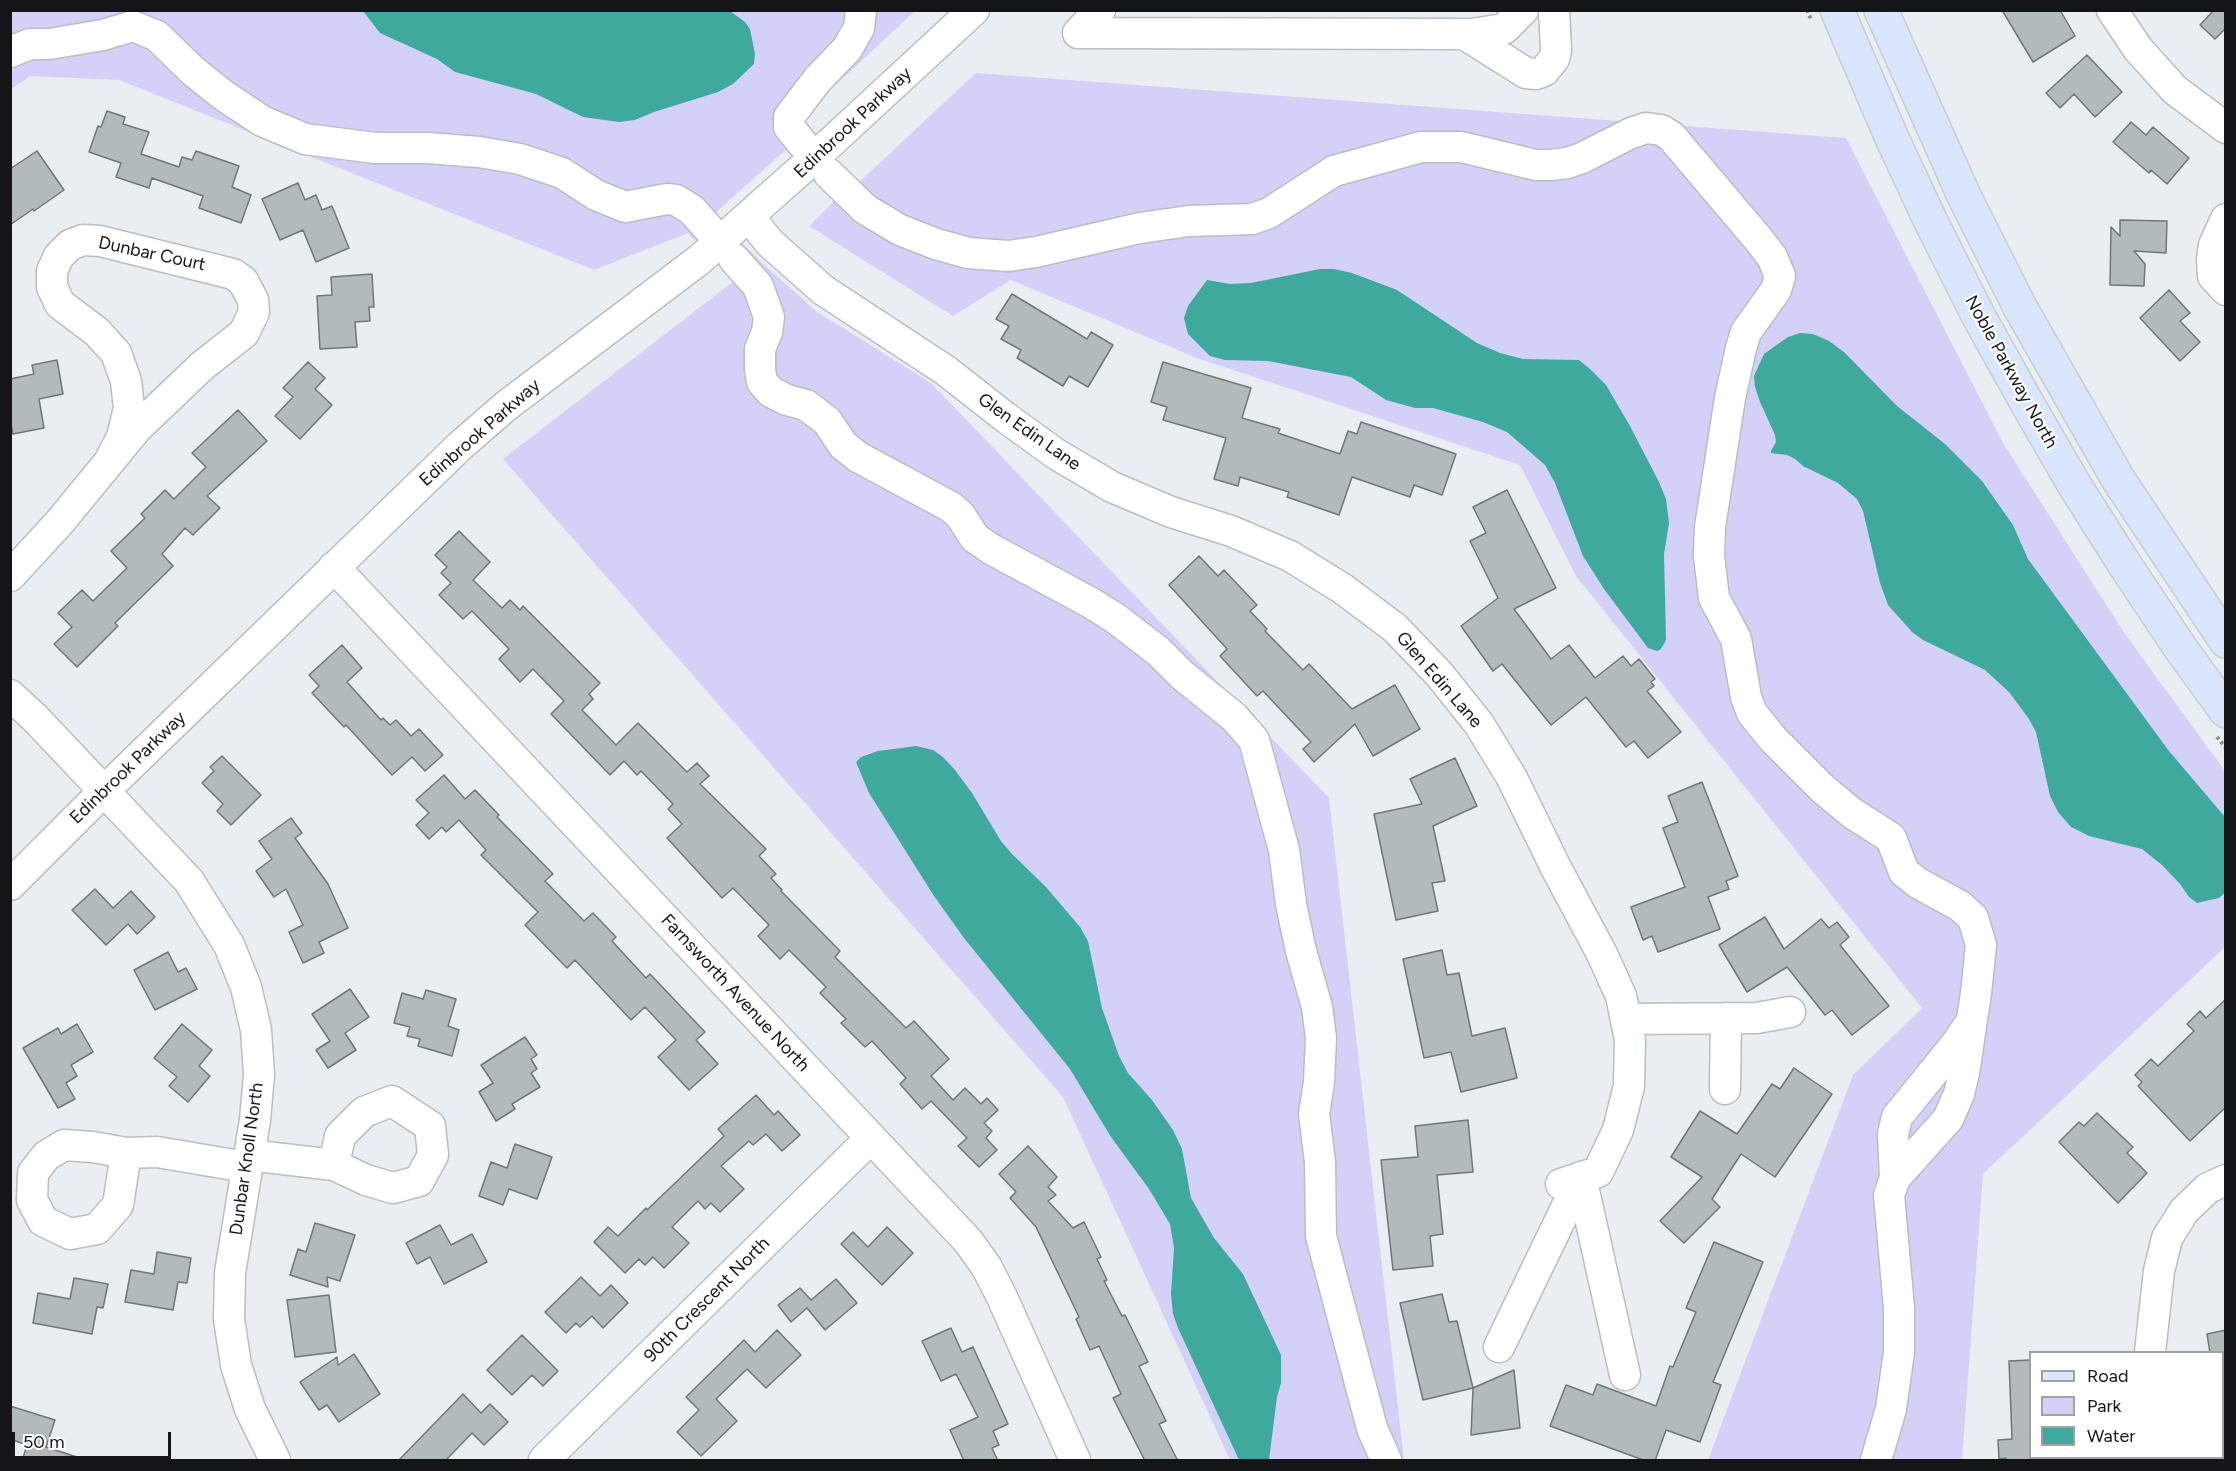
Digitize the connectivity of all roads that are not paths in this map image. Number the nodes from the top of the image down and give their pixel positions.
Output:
1 (861, 10) edge
2 (975, 10) edge
3 (1100, 10) edge
4 (1523, 10) edge
5 (1554, 10) edge
6 (1837, 10) edge
7 (1881, 10) edge
8 (2112, 10) edge
9 (1269, 22) edge
10 (1464, 34) junction
11 (10, 52) edge
12 (2226, 128) edge
13 (802, 143) dead end
14 (829, 174) dead end
15 (749, 217) junction
16 (2226, 219) edge
17 (708, 228) dead end
18 (734, 259) dead end
19 (2226, 290) edge
20 (109, 462) junction
21 (334, 567) junction
22 (10, 576) edge
23 (2226, 641) edge
24 (10, 695) edge
25 (2226, 711) edge
26 (103, 792) junction
27 (10, 885) edge
28 (1790, 1012) dead end
29 (1726, 1018) junction
30 (1626, 1019) junction
31 (1970, 1022) junction
32 (1725, 1089) dead end
33 (871, 1138) junction
34 (126, 1153) dead end
35 (247, 1161) junction
36 (334, 1165) dead end
37 (1895, 1178) junction
38 (1571, 1180) junction
39 (2226, 1180) edge
40 (1499, 1347) dead end
41 (2150, 1351) edge
42 (1625, 1375) dead end
43 (275, 1461) edge
44 (544, 1461) edge
45 (1075, 1461) edge
46 (1386, 1461) edge
47 (1876, 1461) edge

1 - 13 street
2 - 15 street, Edinbrook Parkway
3 - 9 street
4 - 10 street
5 - 10 street
6 - 25 main road, Noble Parkway North
7 - 23 main road
8 - 12 street
9 - 10 street
11 - 17 street
14 - 31 street
15 - 21 street, Edinbrook Parkway
15 - 30 street, Glen Edin Lane
16 - 19 street
18 - 46 street
20 - 20 street, Dunbar Court
20 - 22 street, Dunbar Court
21 - 26 street, Edinbrook Parkway
21 - 33 street, Farnsworth Avenue North
24 - 26 street, Dunbar Knoll North
26 - 27 street, Edinbrook Parkway
26 - 35 street, Dunbar Knoll North
28 - 29 street
29 - 30 street
29 - 32 street
30 - 38 street, Glen Edin Lane
31 - 37 street
31 - 37 street
33 - 44 street, 90th Crescent North
33 - 45 street, Farnsworth Avenue North
34 - 35 street
35 - 36 street
35 - 43 street, Dunbar Knoll North
37 - 47 street
38 - 40 street
38 - 42 street
39 - 41 street

